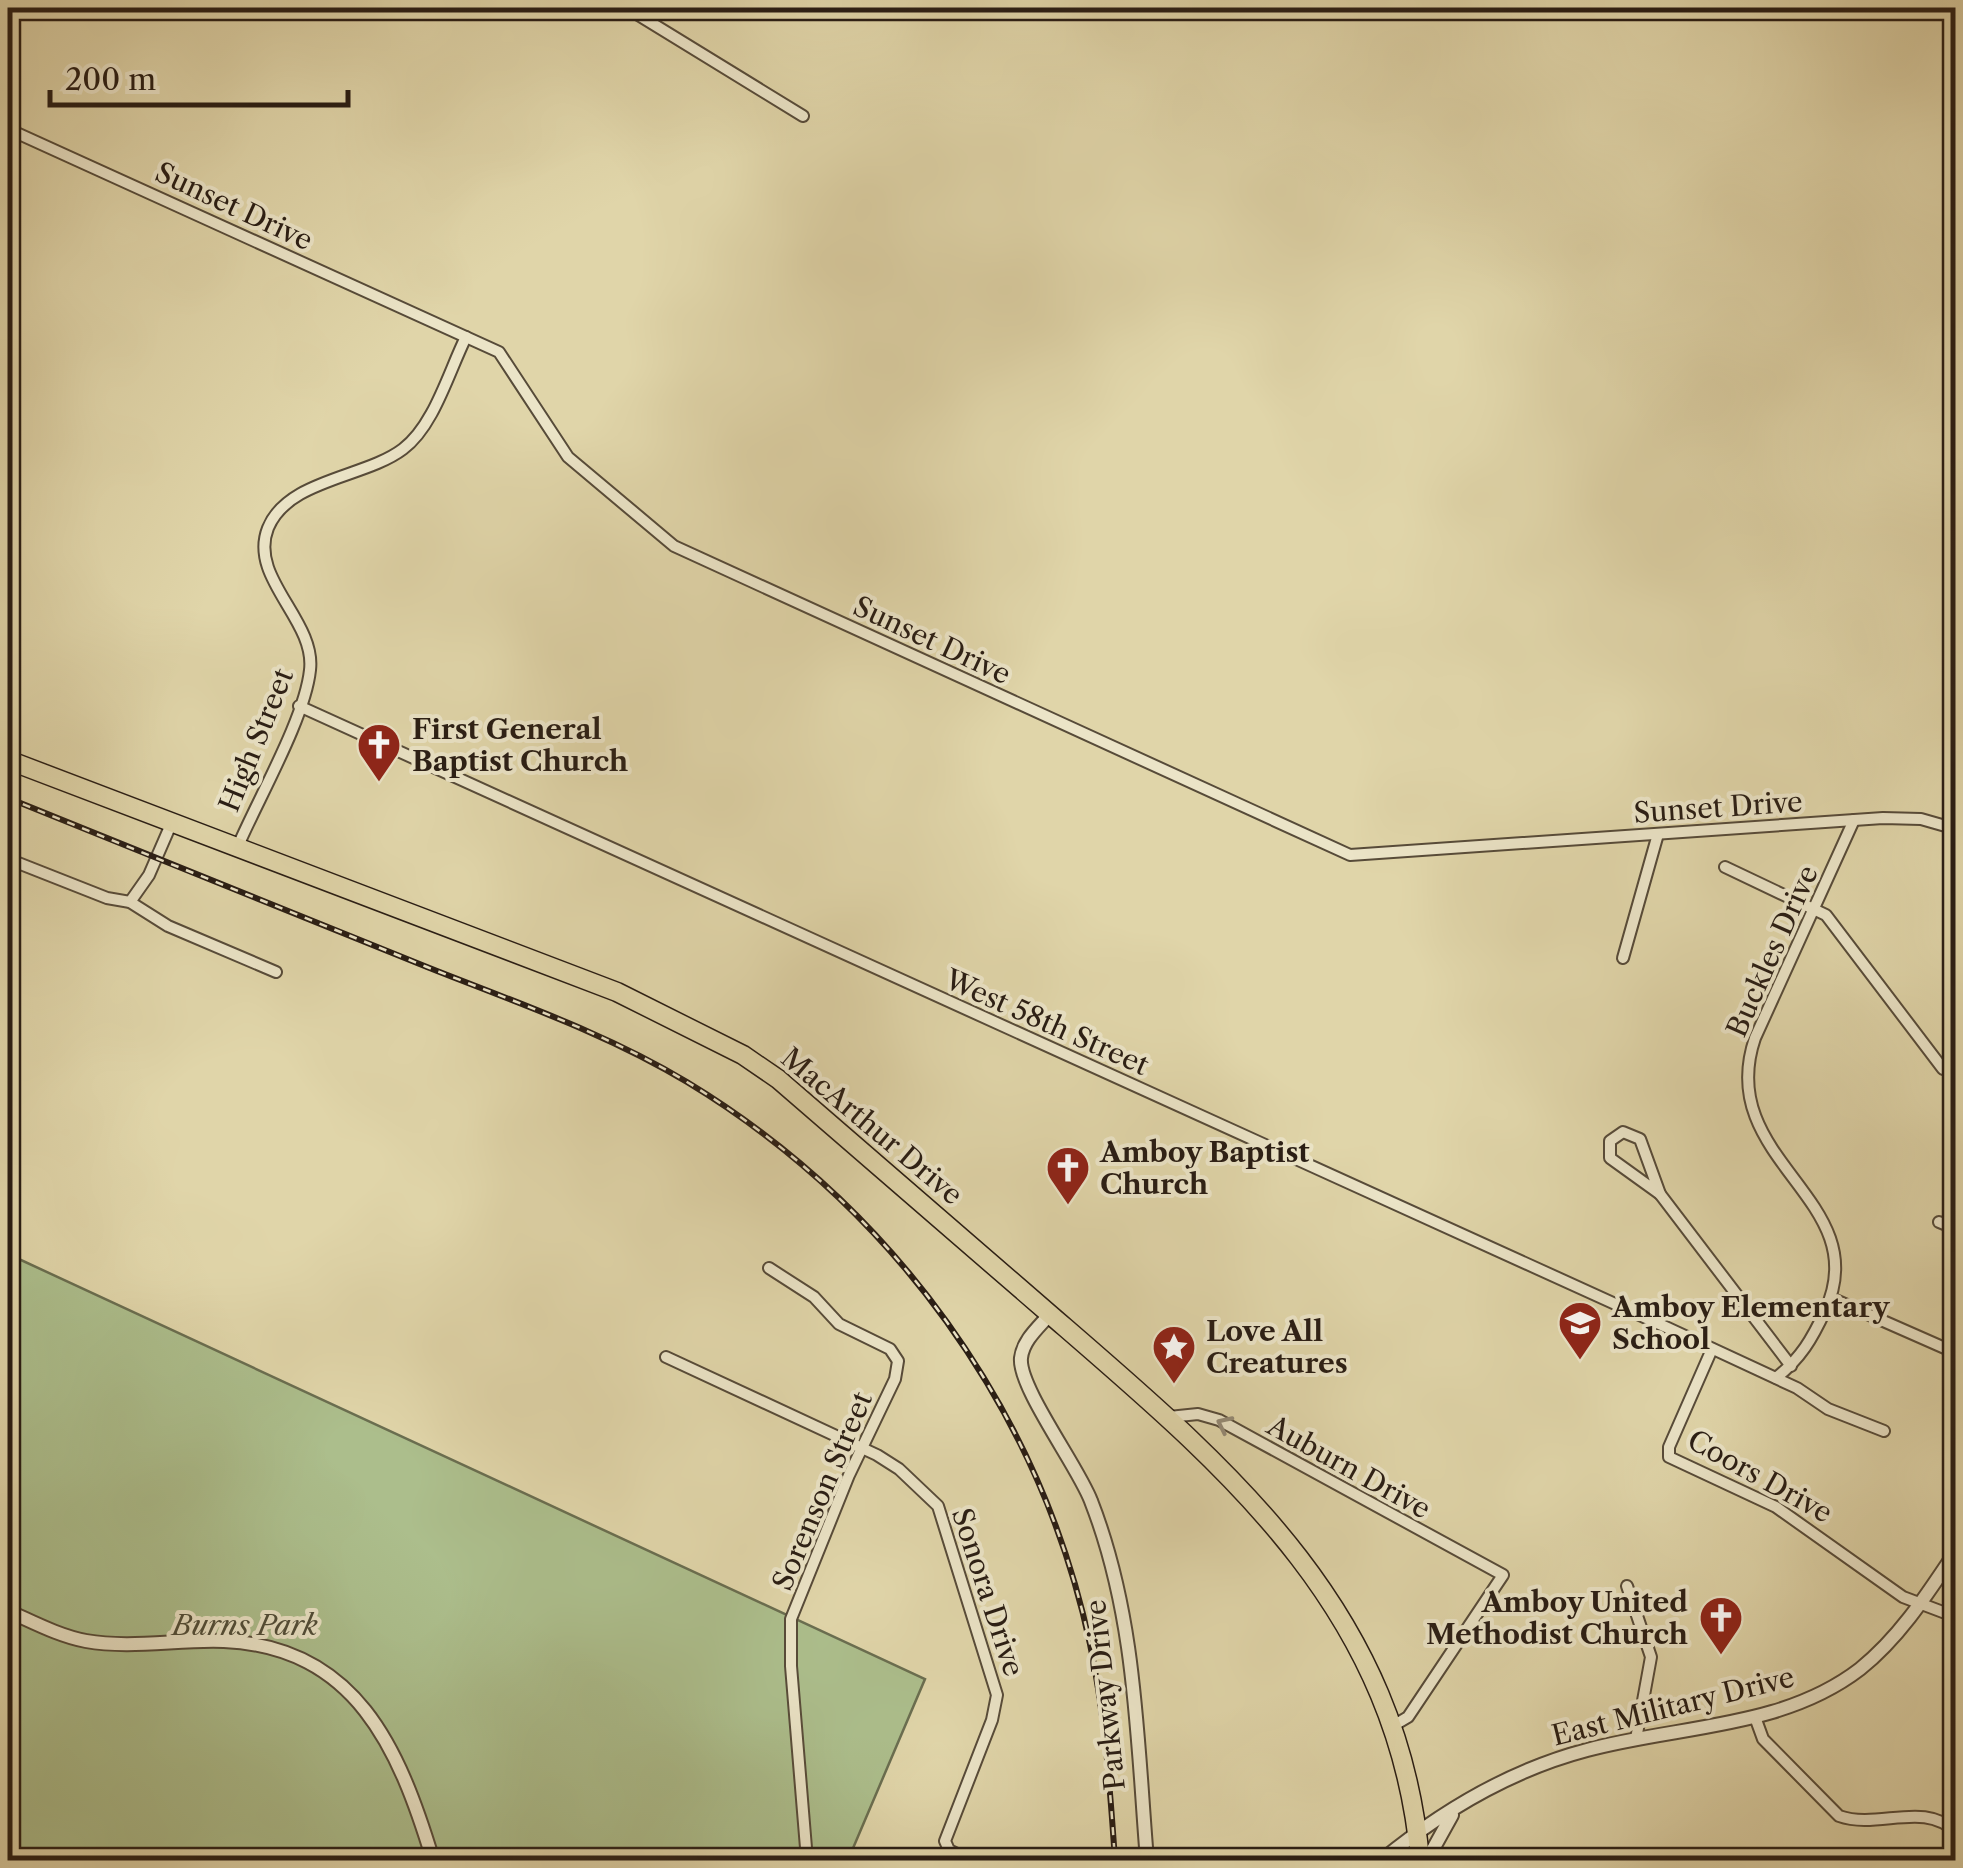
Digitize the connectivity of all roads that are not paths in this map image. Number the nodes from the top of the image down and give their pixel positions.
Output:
1 (627, 8) edge
2 (803, 116) dead end
3 (8, 129) edge
4 (466, 337) junction
5 (299, 706) junction
6 (8, 760) edge
7 (1854, 820) junction
8 (172, 822) junction
9 (1956, 828) edge
10 (1658, 834) junction
11 (238, 846) junction
12 (8, 859) edge
13 (1725, 867) dead end
14 (130, 902) junction
15 (1815, 909) junction
16 (1623, 958) dead end
17 (276, 972) dead end
18 (1943, 1069) dead end
19 (1660, 1194) junction
20 (1939, 1222) dead end
21 (1956, 1229) edge
22 (769, 1268) dead end
23 (1831, 1298) junction
24 (1050, 1314) junction
25 (1712, 1349) junction
26 (1956, 1353) edge
27 (666, 1357) dead end
28 (1791, 1366) junction
29 (1776, 1378) junction
30 (1169, 1417) junction
31 (1884, 1431) dead end
32 (862, 1448) junction
33 (1956, 1551) edge
34 (1627, 1586) dead end
35 (1920, 1604) junction
36 (8, 1611) edge
37 (1956, 1617) edge
38 (1755, 1718) junction
39 (1391, 1727) junction
40 (1636, 1739) junction
41 (1456, 1810) junction
42 (1956, 1832) edge
43 (1418, 1834) junction
44 (433, 1859) edge
45 (807, 1860) edge
46 (970, 1860) edge
47 (1146, 1860) edge
48 (1382, 1860) edge
49 (1423, 1860) edge

1 - 2 street
3 - 4 street, Sunset Drive
4 - 5 street, High Street
4 - 10 street, Sunset Drive
5 - 11 street, High Street
5 - 25 street, West 58th Street
6 - 8 main road, MacArthur Drive
7 - 9 street, Sunset Drive
7 - 10 street, Sunset Drive
7 - 15 street, Buckles Drive
8 - 11 main road, MacArthur Drive
8 - 14 street
10 - 16 street
11 - 24 main road, MacArthur Drive
12 - 14 street
13 - 15 street
14 - 17 street
15 - 18 street
15 - 23 street, Buckles Drive
19 - 19 street
19 - 28 street
20 - 21 street
22 - 32 street, Sorenson Street
23 - 26 street
23 - 28 street, Buckles Drive
24 - 30 main road, MacArthur Drive
24 - 47 street, Parkway Drive
25 - 29 street, West 58th Street
25 - 35 street, Coors Drive
27 - 32 street, Sonora Drive
28 - 29 street
29 - 31 street, West 58th Street
30 - 39 main road, MacArthur Drive
39 -> 30 street, Auburn Drive
32 - 45 street, Sorenson Street
32 - 46 street, Sonora Drive
33 - 35 street, East Military Drive
34 - 40 street
35 - 37 street
35 - 38 street, East Military Drive
36 - 44 street
38 - 40 street, East Military Drive
38 - 42 street
39 - 43 main road, MacArthur Drive
40 - 41 street, East Military Drive
41 - 43 street, East Military Drive
41 - 49 street
43 - 48 street, East Military Drive
43 - 49 main road, MacArthur Drive

